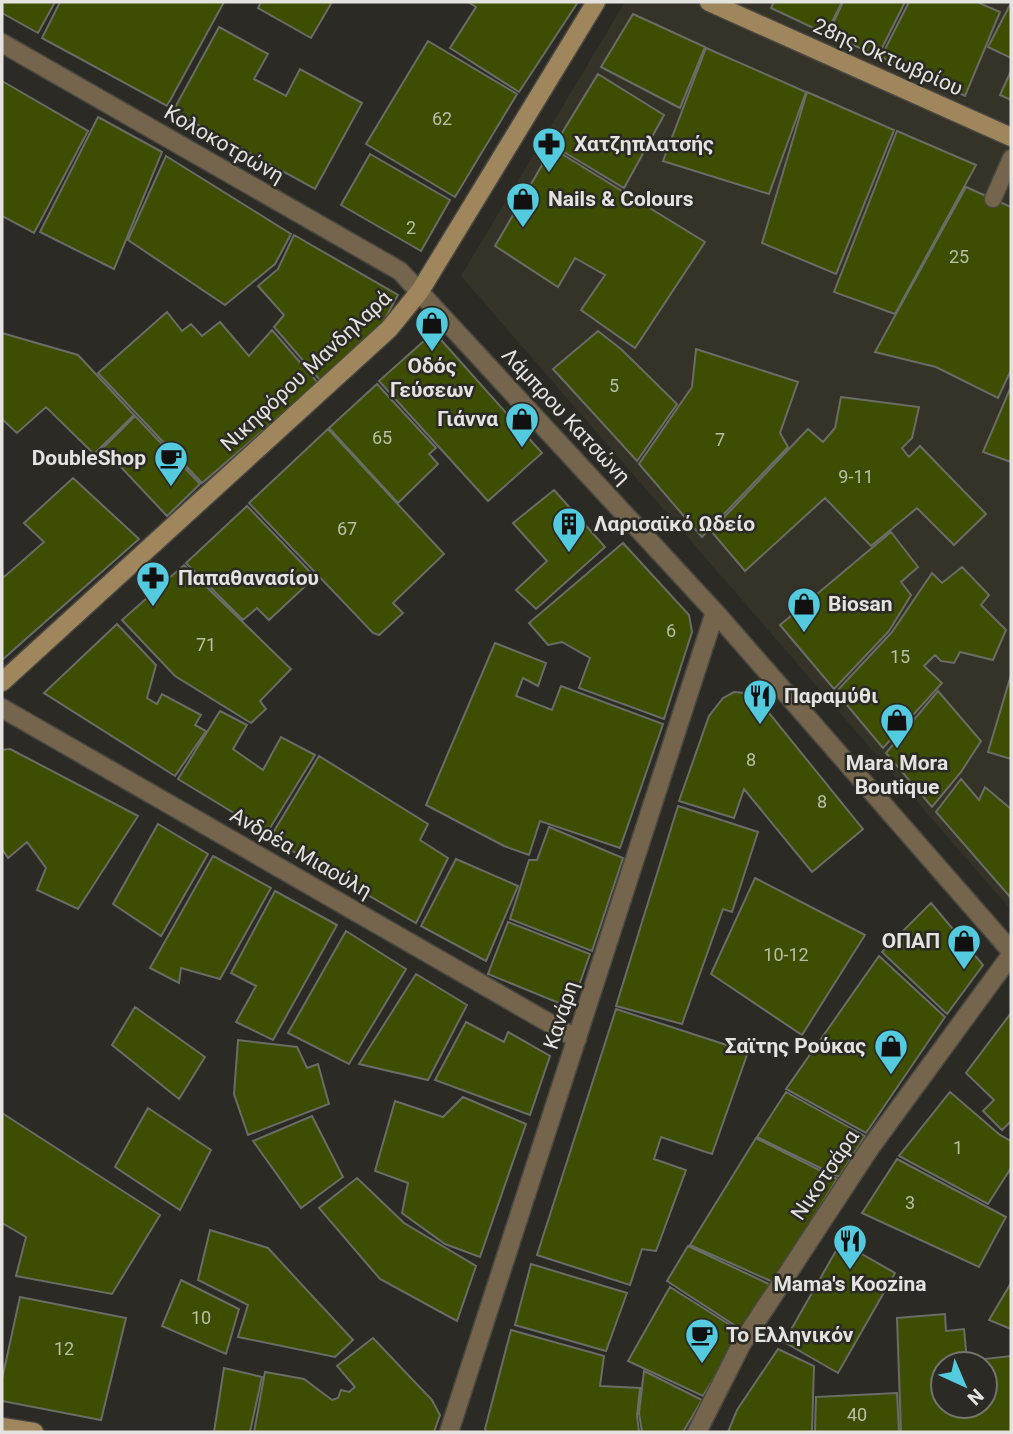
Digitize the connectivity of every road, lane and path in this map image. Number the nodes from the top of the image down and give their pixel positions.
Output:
1 (596, 2) edge
2 (709, 2) edge
3 (2, 43) edge
4 (1011, 137) edge
5 (1011, 158) edge
6 (993, 199) dead end
7 (420, 290) junction
8 (715, 612) junction
9 (2, 682) edge
10 (2, 708) edge
11 (1011, 953) edge
12 (577, 1039) junction
13 (2, 1427) edge
14 (34, 1432) edge
15 (449, 1432) edge
16 (697, 1432) edge

1 - 7 street, Νικηφόρου Μανδηλαρά
2 - 4 street, 28ης Οκτωβρίου
3 - 7 street, Κολοκοτρώνη
5 - 6 lane
7 - 8 street, Λάμπρου Κατσώνη
7 - 9 street, Νικηφόρου Μανδηλαρά
8 - 11 street, Λάμπρου Κατσώνη
8 - 12 street, Κανάρη
10 - 12 street, Ανδρέα Μιαούλη
11 - 16 street, Νικοτσάρα
12 - 15 street, Κανάρη
13 - 14 street

